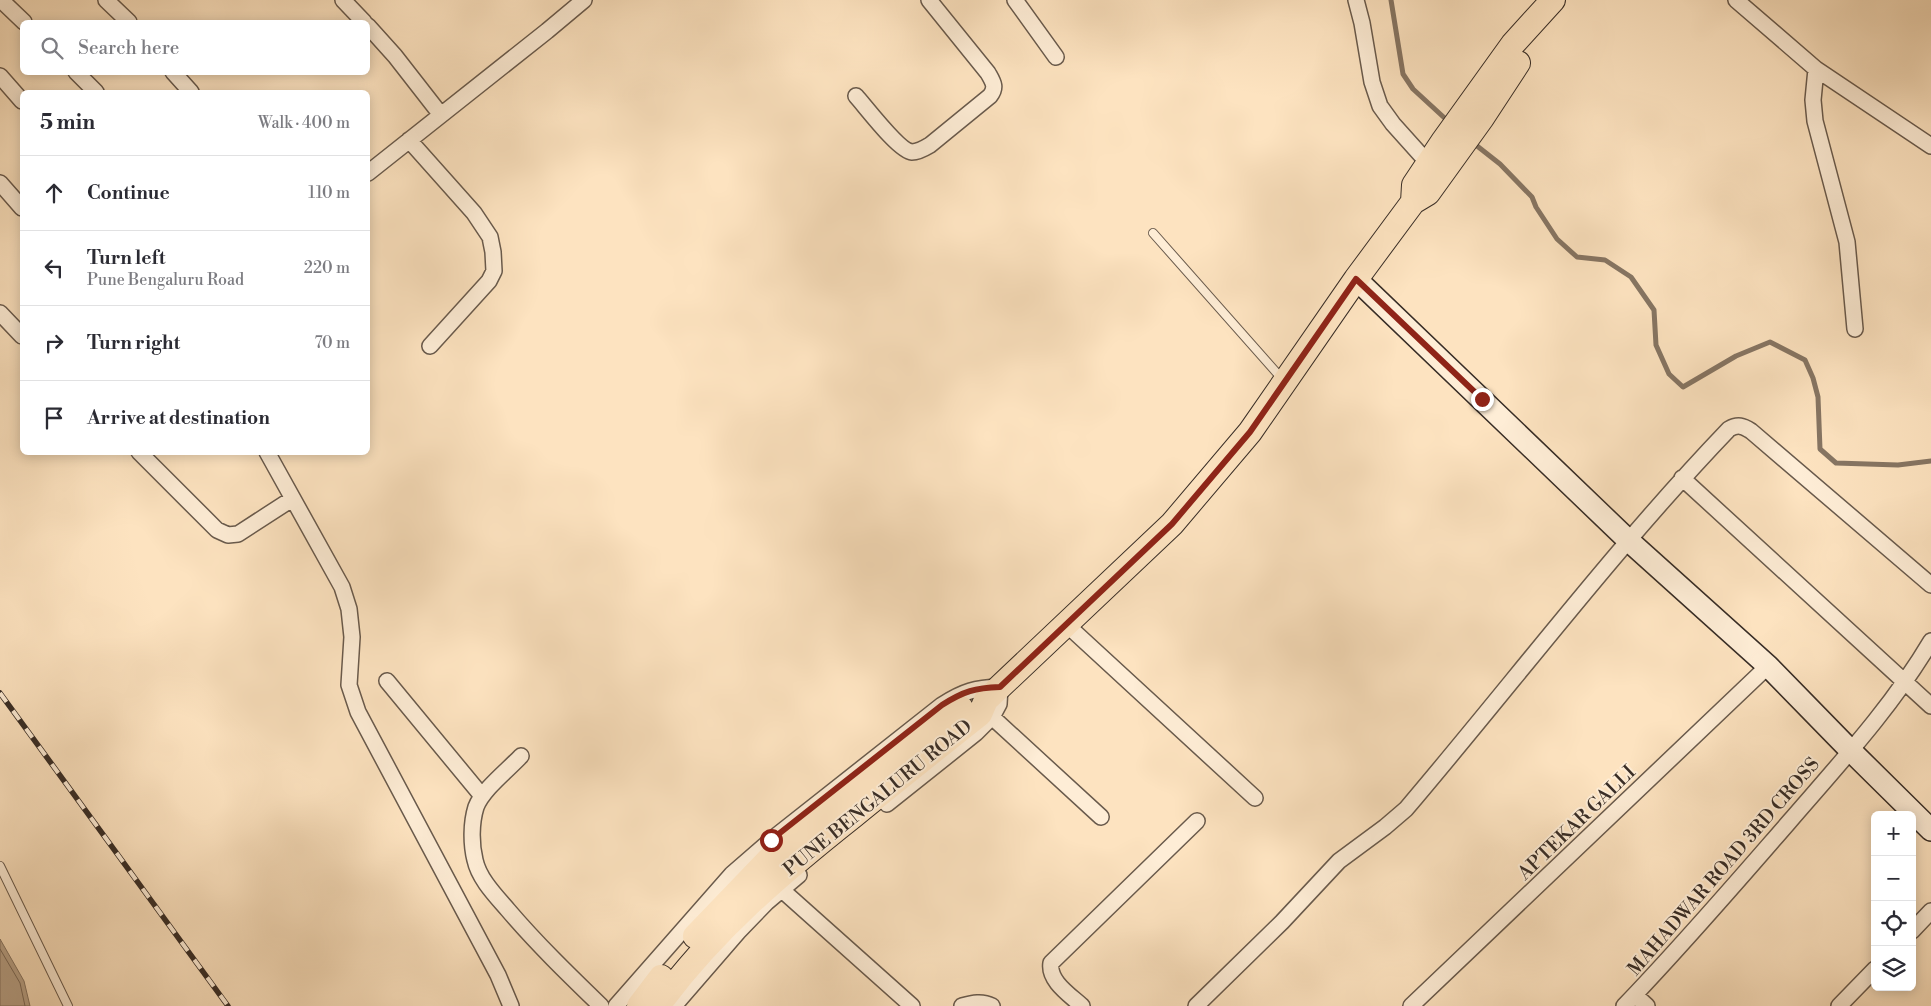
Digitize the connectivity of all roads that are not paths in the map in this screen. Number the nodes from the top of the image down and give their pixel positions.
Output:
1 (1, 0) edge
2 (106, 0) edge
3 (343, 0) edge
4 (584, 0) edge
5 (929, 0) edge
6 (1015, 0) edge
7 (1356, 0) edge
8 (1553, 0) edge
9 (1571, 0) edge
10 (1736, 0) edge
11 (22, 20) edge
12 (127, 20) edge
13 (362, 20) edge
14 (370, 28) edge
15 (1056, 57) dead end
16 (1816, 69) junction
17 (79, 75) edge
18 (176, 75) edge
19 (0, 76) edge
20 (94, 90) edge
21 (189, 90) edge
22 (856, 96) dead end
23 (20, 99) edge
24 (1474, 114) junction
25 (441, 115) junction
26 (409, 140) junction
27 (1931, 146) edge
28 (1450, 147) junction
29 (1428, 164) junction
30 (370, 171) edge
31 (0, 183) edge
32 (1413, 202) junction
33 (20, 206) edge
34 (1153, 233) dead end
35 (1356, 279) junction
36 (0, 313) edge
37 (1854, 329) dead end
38 (20, 334) edge
39 (430, 346) dead end
40 (1284, 382) junction
41 (142, 455) edge
42 (268, 455) edge
43 (1682, 478) junction
44 (292, 499) junction
45 (1629, 541) junction
46 (1931, 585) edge
47 (1066, 625) junction
48 (1931, 640) edge
49 (1768, 666) junction
50 (387, 681) dead end
51 (1904, 682) junction
52 (993, 701) junction
53 (1931, 706) edge
54 (1851, 751) junction
55 (521, 756) dead end
56 (482, 796) junction
57 (1255, 798) dead end
58 (1101, 817) dead end
59 (1197, 821) dead end
60 (1931, 830) edge
61 (0, 866) edge
62 (782, 890) junction
63 (1931, 912) edge
64 (1916, 927) edge
65 (1871, 973) edge
66 (1635, 995) junction
67 (68, 1006) edge
68 (511, 1006) edge
69 (601, 1006) edge
70 (616, 1006) edge
71 (639, 1006) edge
72 (658, 1006) edge
73 (674, 1006) edge
74 (912, 1006) edge
75 (962, 1006) edge
76 (992, 1006) edge
77 (1082, 1006) edge
78 (1196, 1006) edge
79 (1411, 1006) edge
80 (1624, 1006) edge
81 (1647, 1006) edge
82 (1839, 1006) edge

1 - 11 street
2 - 12 street
3 - 13 street
4 - 25 street
5 - 22 street
6 - 15 street
7 - 29 street
8 - 24 main road, PUNE BENGALURU ROAD
9 - 24 main road
10 - 16 street
14 - 25 street
16 - 27 street
16 - 37 street
17 - 20 street
18 - 21 street
19 - 23 street
24 - 28 main road, PUNE BENGALURU ROAD
25 - 26 street
26 - 30 street
26 - 39 street
28 - 29 main road, PUNE BENGALURU ROAD
28 - 32 main road
29 - 32 main road, PUNE BENGALURU ROAD
31 - 33 street
32 - 35 main road, PUNE BENGALURU ROAD
34 - 40 lane
35 - 40 main road, PUNE BENGALURU ROAD
35 - 45 street
36 - 38 street
40 - 47 main road, PUNE BENGALURU ROAD
41 - 44 street
42 - 44 street
43 - 45 street
43 - 46 street
43 - 51 street
44 - 68 street
45 - 49 street
45 - 78 street
47 - 52 main road, PUNE BENGALURU ROAD
47 - 57 street
48 - 51 street, MAHADWAR ROAD 3RD CROSS
49 - 54 street
49 - 79 street, APTEKAR GALLI
50 - 56 street
51 - 53 street
51 - 54 street, MAHADWAR ROAD 3RD CROSS
52 - 58 street
52 - 62 street
52 - 70 street
52 - 71 main road
52 - 72 main road, PUNE BENGALURU ROAD
54 - 60 street
54 - 66 street, MAHADWAR ROAD 3RD CROSS
55 - 56 street
56 - 69 street
59 - 77 street
61 - 67 lane
62 - 73 street
62 - 74 street
63 - 64 street
65 - 82 street
66 - 80 street, MAHADWAR ROAD 3RD CROSS
66 - 81 street
75 - 76 street

